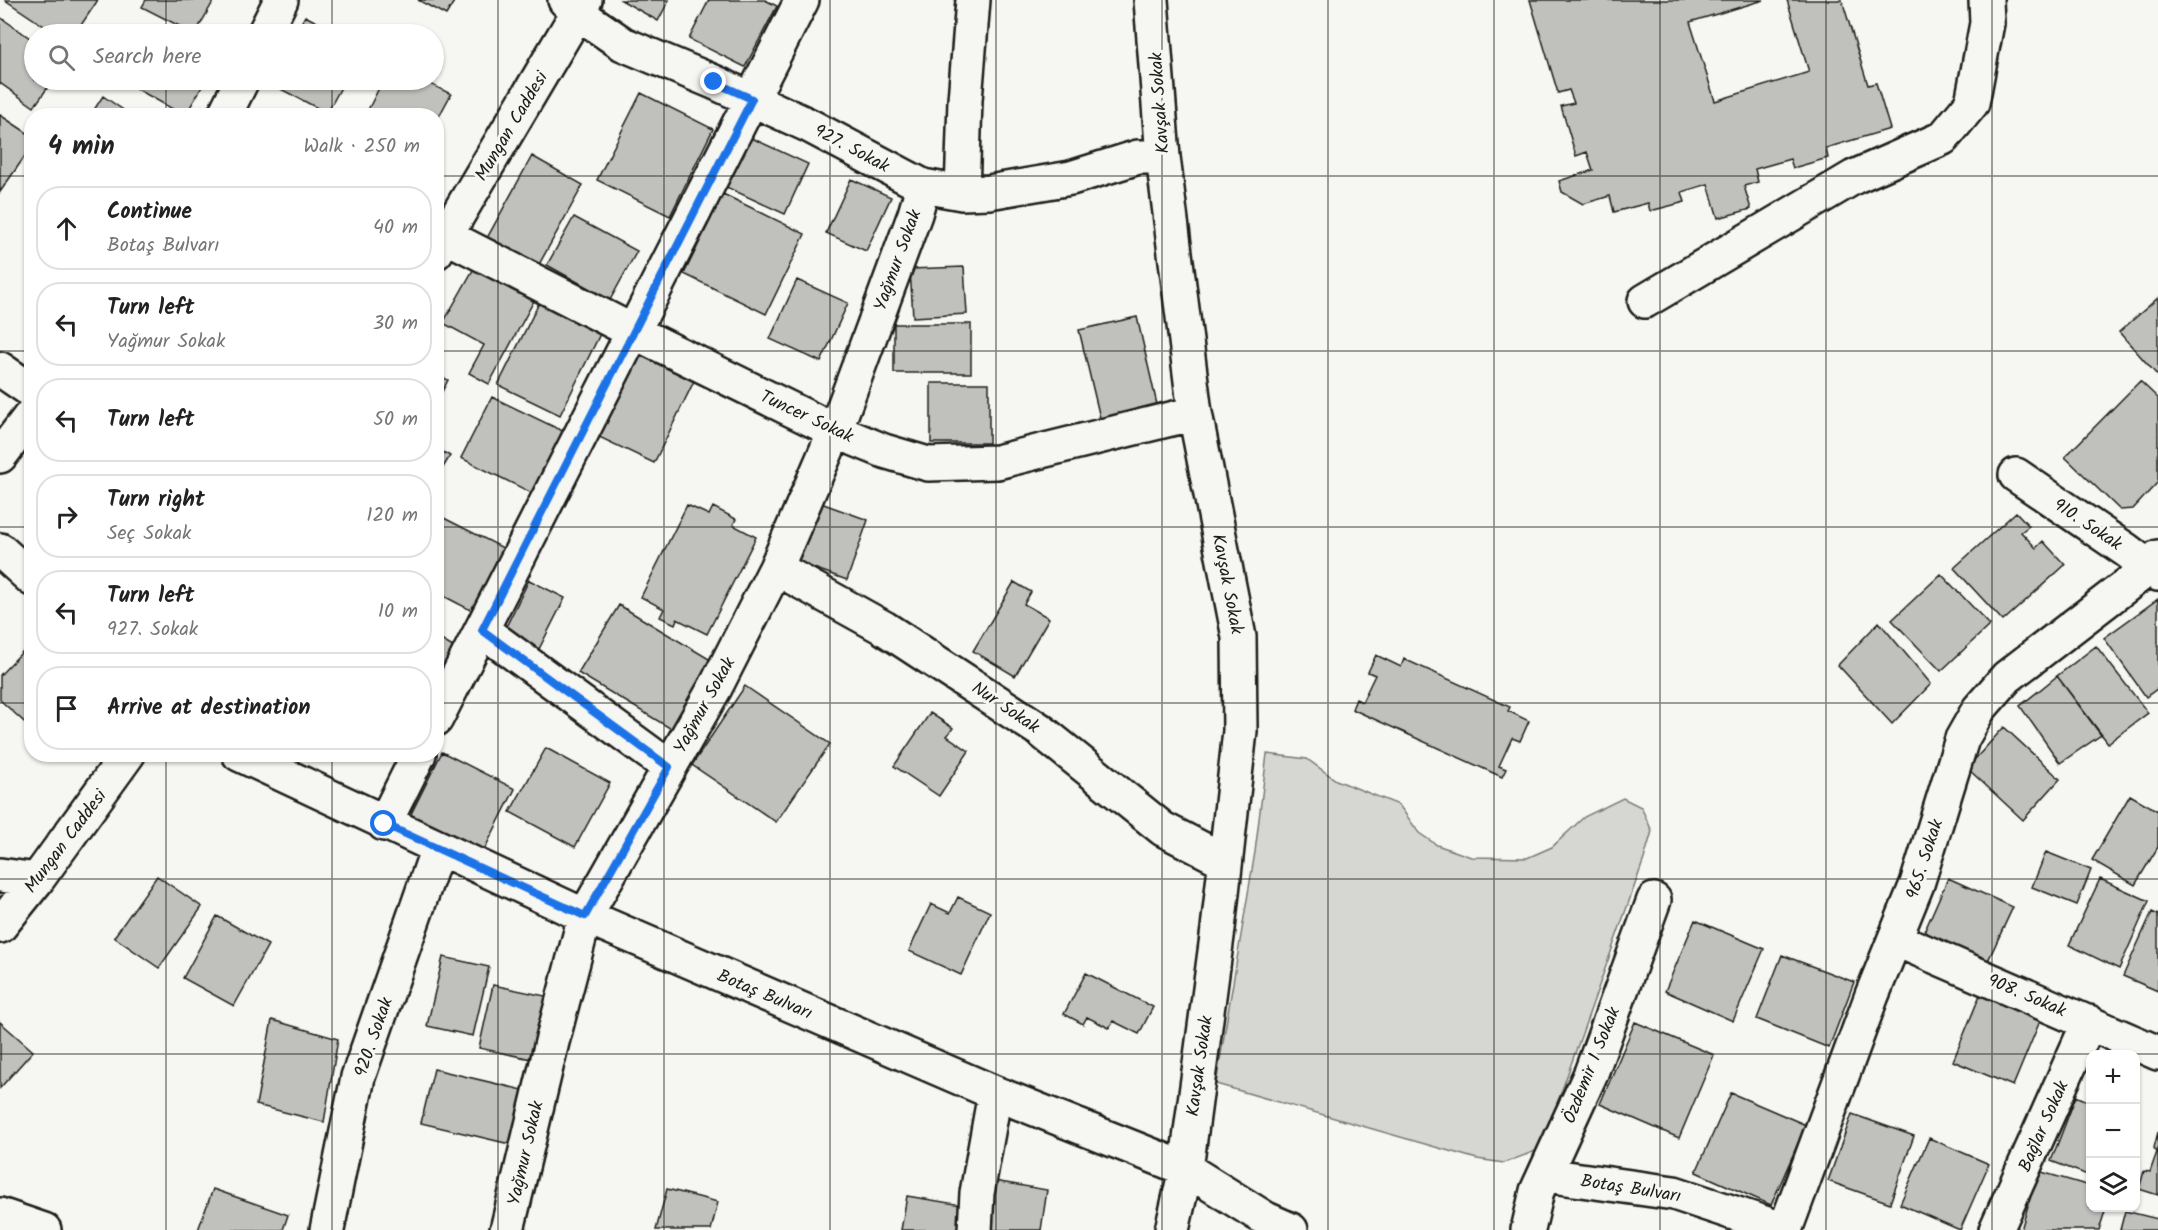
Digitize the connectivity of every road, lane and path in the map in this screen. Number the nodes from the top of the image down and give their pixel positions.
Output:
1 (280, 0) edge
2 (802, 0) edge
3 (973, 0) edge
4 (1151, 0) edge
5 (1986, 0) edge
6 (576, 4) edge
7 (269, 24) edge
8 (237, 90) edge
9 (752, 99) junction
10 (228, 108) edge
11 (1162, 158) junction
12 (923, 186) junction
13 (962, 193) junction
14 (444, 239) edge
15 (444, 245) edge
16 (1645, 302) dead end
17 (634, 332) junction
18 (0, 369) edge
19 (24, 386) edge
20 (1195, 413) junction
21 (24, 424) edge
22 (835, 431) junction
23 (0, 456) edge
24 (2016, 475) dead end
25 (0, 550) edge
26 (2155, 566) edge
27 (776, 568) junction
28 (24, 572) edge
29 (482, 630) junction
30 (444, 704) edge
31 (122, 762) edge
32 (256, 762) edge
33 (415, 762) edge
34 (669, 767) junction
35 (384, 824) junction
36 (438, 848) junction
37 (1224, 861) junction
38 (0, 875) edge
39 (37, 880) junction
40 (1654, 900) dead end
41 (585, 916) junction
42 (0, 926) edge
43 (1895, 939) junction
44 (2089, 1022) junction
45 (2158, 1053) edge
46 (995, 1093) junction
47 (1186, 1169) junction
48 (1545, 1175) junction
49 (0, 1215) edge
50 (44, 1230) edge
51 (327, 1230) edge
52 (507, 1230) edge
53 (975, 1230) edge
54 (1172, 1230) edge
55 (1291, 1230) edge
56 (1528, 1230) edge
57 (1785, 1230) edge
58 (1996, 1230) edge

1 - 7 street
2 - 9 street
3 - 13 street
4 - 11 street, Kavşak Sokak
5 - 16 street
6 - 9 street, 927. Sokak
6 - 14 street, Mungan Caddesi
8 - 10 street
9 - 12 street, 927. Sokak
9 - 17 street
11 - 13 street, 927. Sokak
11 - 20 street, Kavşak Sokak
12 - 13 street, 927. Sokak
12 - 22 street, Yağmur Sokak
15 - 17 street, Tuncer Sokak
17 - 22 street, Tuncer Sokak
17 - 29 street
18 - 19 street
20 - 22 street, Tuncer Sokak
20 - 37 street, Kavşak Sokak
21 - 23 street
22 - 27 street, Yağmur Sokak
24 - 26 street, 910. Sokak
25 - 28 street
26 - 43 street, 965. Sokak
27 - 34 street, Yağmur Sokak
27 - 37 street, Nur Sokak
29 - 30 street
29 - 34 street
31 - 39 street, Mungan Caddesi
32 - 35 street, Botaş Bulvarı
33 - 35 street
34 - 41 street, Yağmur Sokak
35 - 36 street, Botaş Bulvarı
36 - 41 street, Botaş Bulvarı
36 - 51 street, 920. Sokak
37 - 47 street, Kavşak Sokak
38 - 39 street
39 - 42 street, Mungan Caddesi
40 - 48 street, Özdemir 1 Sokak
41 - 46 street, Botaş Bulvarı
41 - 52 street, Yağmur Sokak
43 - 44 street, 908. Sokak
43 - 57 street, 965. Sokak
44 - 45 street, 908. Sokak
44 - 58 street, Bağlar Sokak
46 - 47 street, Botaş Bulvarı
46 - 53 street
47 - 54 street, Kavşak Sokak
47 - 55 street, Botaş Bulvarı
48 - 56 street, Özdemir 1 Sokak
48 - 57 street, Botaş Bulvarı
49 - 50 street

